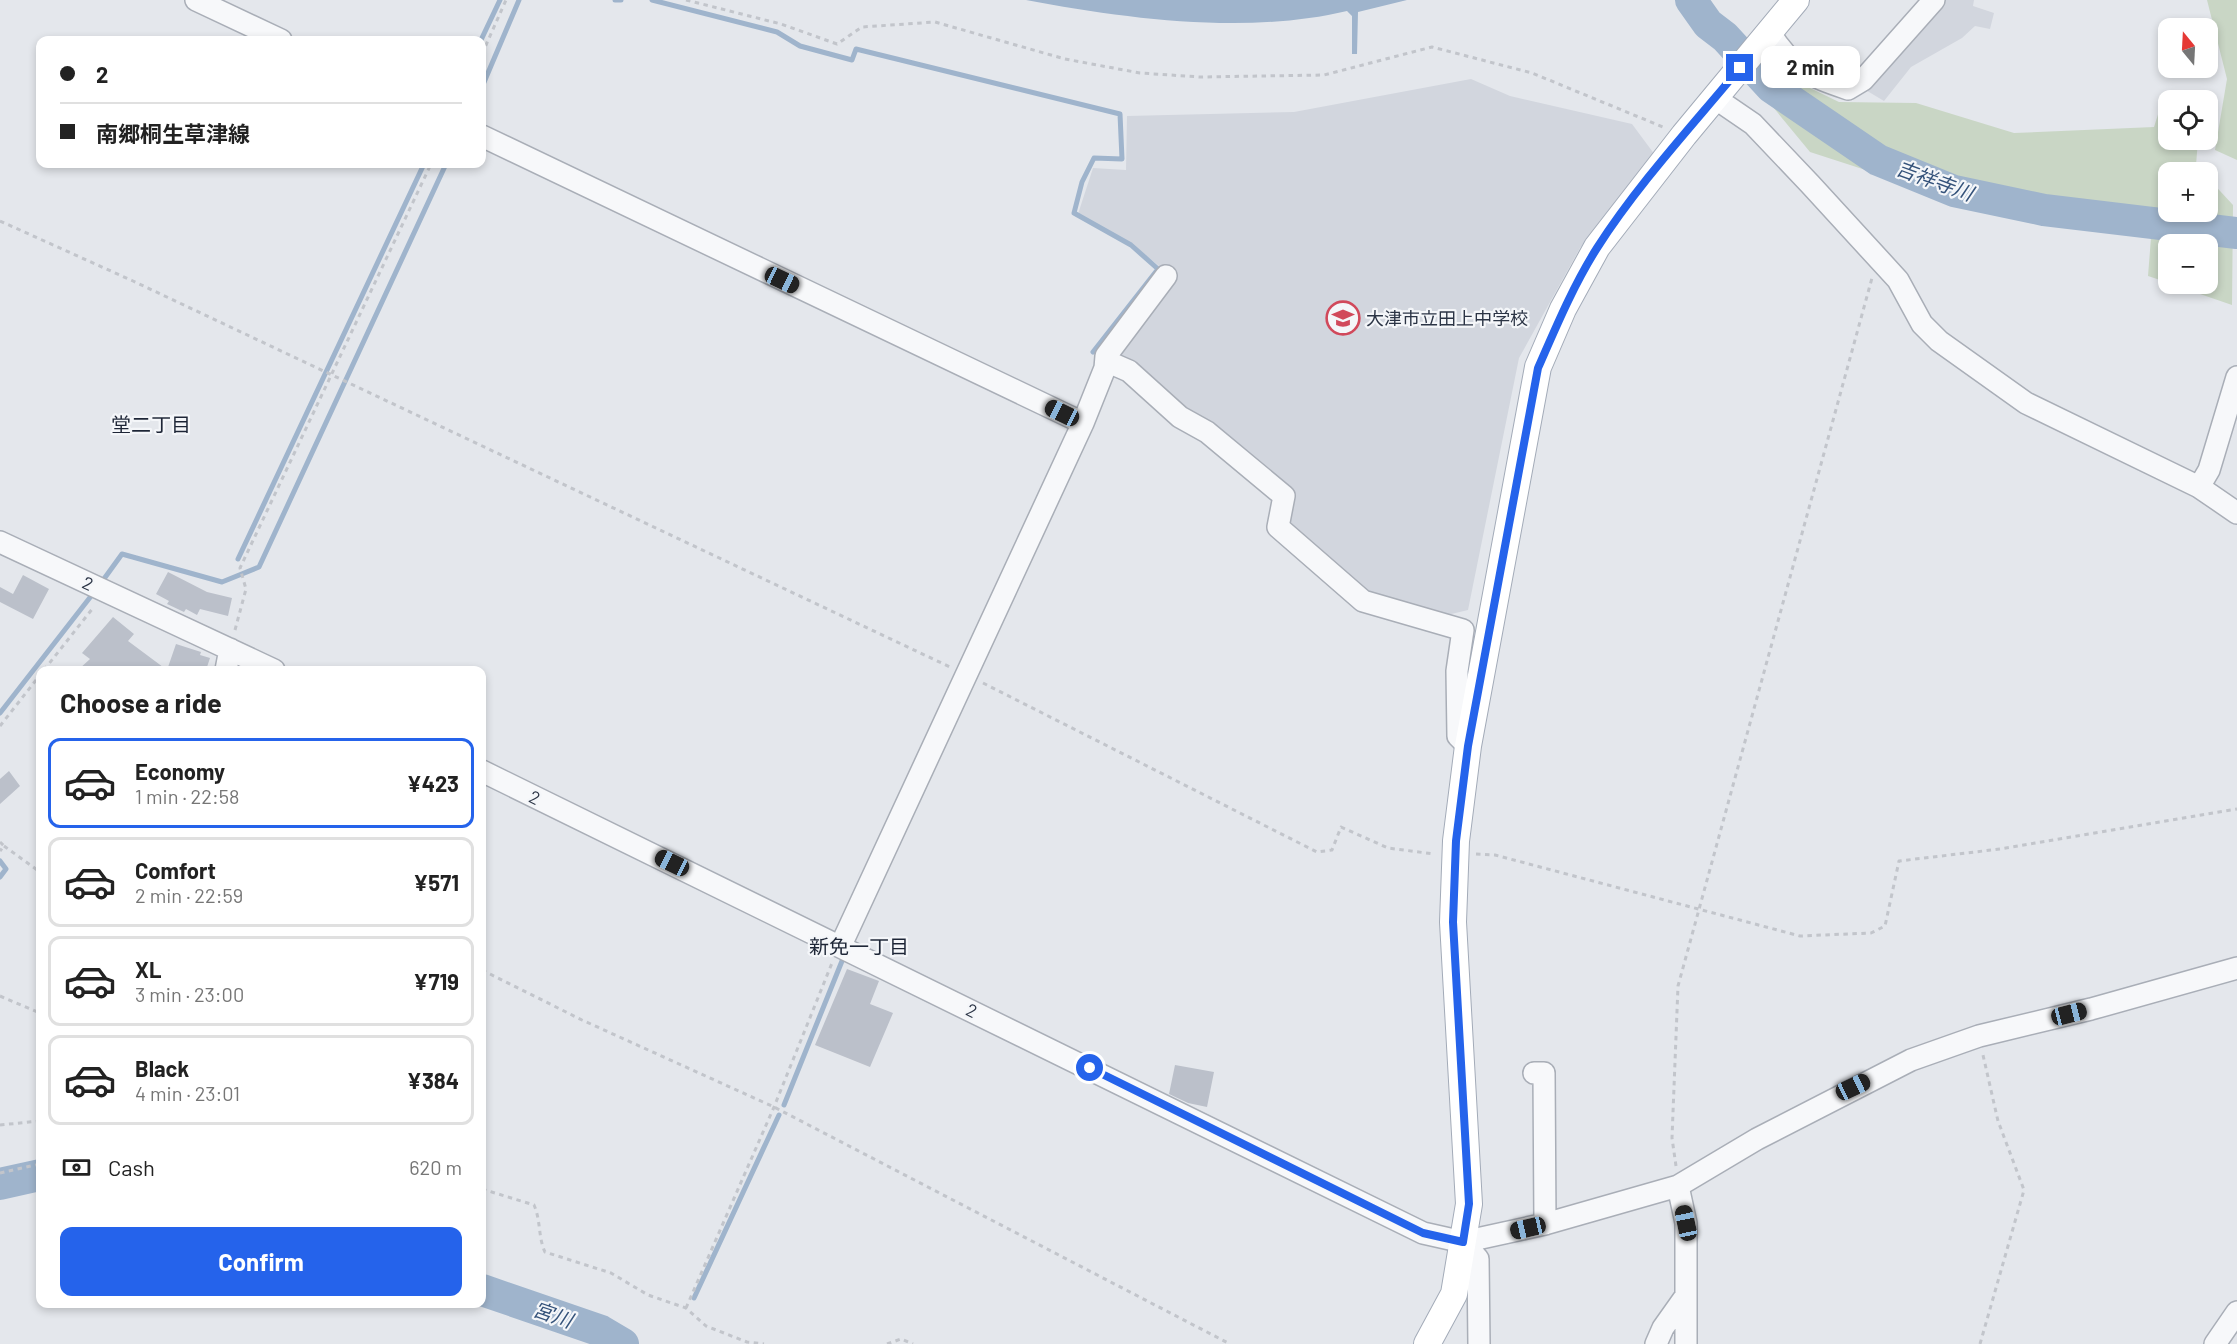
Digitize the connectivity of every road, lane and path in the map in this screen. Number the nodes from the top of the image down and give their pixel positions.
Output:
1 (196, 0) edge
2 (507, 0) edge
3 (686, 0) edge
4 (1796, 0) edge
5 (1934, 0) edge
6 (1767, 34) junction
7 (272, 36) edge
8 (486, 45) edge
9 (1715, 98) junction
10 (1684, 135) junction
11 (486, 138) edge
12 (429, 168) edge
13 (0, 221) edge
14 (1877, 259) junction
15 (1166, 276) dead end
16 (1106, 362) junction
17 (332, 375) junction
18 (2237, 377) edge
19 (1083, 423) junction
20 (2199, 487) junction
21 (2237, 513) edge
22 (0, 542) edge
23 (103, 590) junction
24 (230, 650) junction
25 (47, 666) edge
26 (227, 666) edge
27 (265, 666) edge
28 (966, 675) junction
29 (36, 680) edge
30 (0, 726) edge
31 (1468, 746) junction
32 (486, 773) edge
33 (2237, 808) edge
34 (0, 842) edge
35 (4, 846) junction
36 (0, 851) edge
37 (1456, 854) junction
38 (36, 869) edge
39 (1701, 909) junction
40 (841, 945) junction
41 (2237, 968) edge
42 (486, 972) edge
43 (0, 996) edge
44 (36, 1011) edge
45 (1979, 1036) junction
46 (1534, 1073) dead end
47 (774, 1107) junction
48 (36, 1121) edge
49 (0, 1125) edge
50 (36, 1165) edge
51 (0, 1173) edge
52 (1678, 1186) junction
53 (486, 1190) edge
54 (1545, 1224) junction
55 (1463, 1242) junction
56 (1685, 1298) junction
57 (686, 1308) junction
58 (2237, 1312) edge
59 (764, 1344) edge
60 (887, 1344) edge
61 (913, 1344) edge
62 (1230, 1344) edge
63 (1427, 1344) edge
64 (1479, 1344) edge
65 (1656, 1344) edge
66 (1686, 1344) edge
67 (1980, 1344) edge
68 (2214, 1344) edge

1 - 7 street
2 - 8 path
3 - 10 path
4 - 6 main road
5 - 6 street
6 - 9 main road
9 - 10 main road
9 - 14 street
10 - 31 main road
11 - 19 street
12 - 17 path
13 - 17 path
14 - 20 street
14 - 39 path
15 - 16 street
16 - 19 street
16 - 31 street
17 - 24 path
17 - 28 path
18 - 20 street
19 - 28 street
20 - 21 street
22 - 23 street, 2
23 - 24 street, 2
23 - 25 path
24 - 26 street
24 - 27 street, 2
28 - 37 path
28 - 40 street
29 - 30 path
31 - 37 main road
32 - 40 street, 2
33 - 39 path
34 - 35 path
35 - 36 path
35 - 38 path
37 - 39 path
37 - 55 main road
39 - 52 path
40 - 47 path
40 - 55 street, 2
41 - 45 street
42 - 47 path
43 - 44 path
45 - 52 street
45 - 67 path
46 - 54 street
47 - 57 path
47 - 62 path
48 - 49 path
50 - 51 path
52 - 54 street
52 - 56 street
53 - 57 path
54 - 55 street
55 - 63 main road
55 - 64 street
56 - 65 street
56 - 66 street
57 - 59 path
58 - 68 street
60 - 61 path

